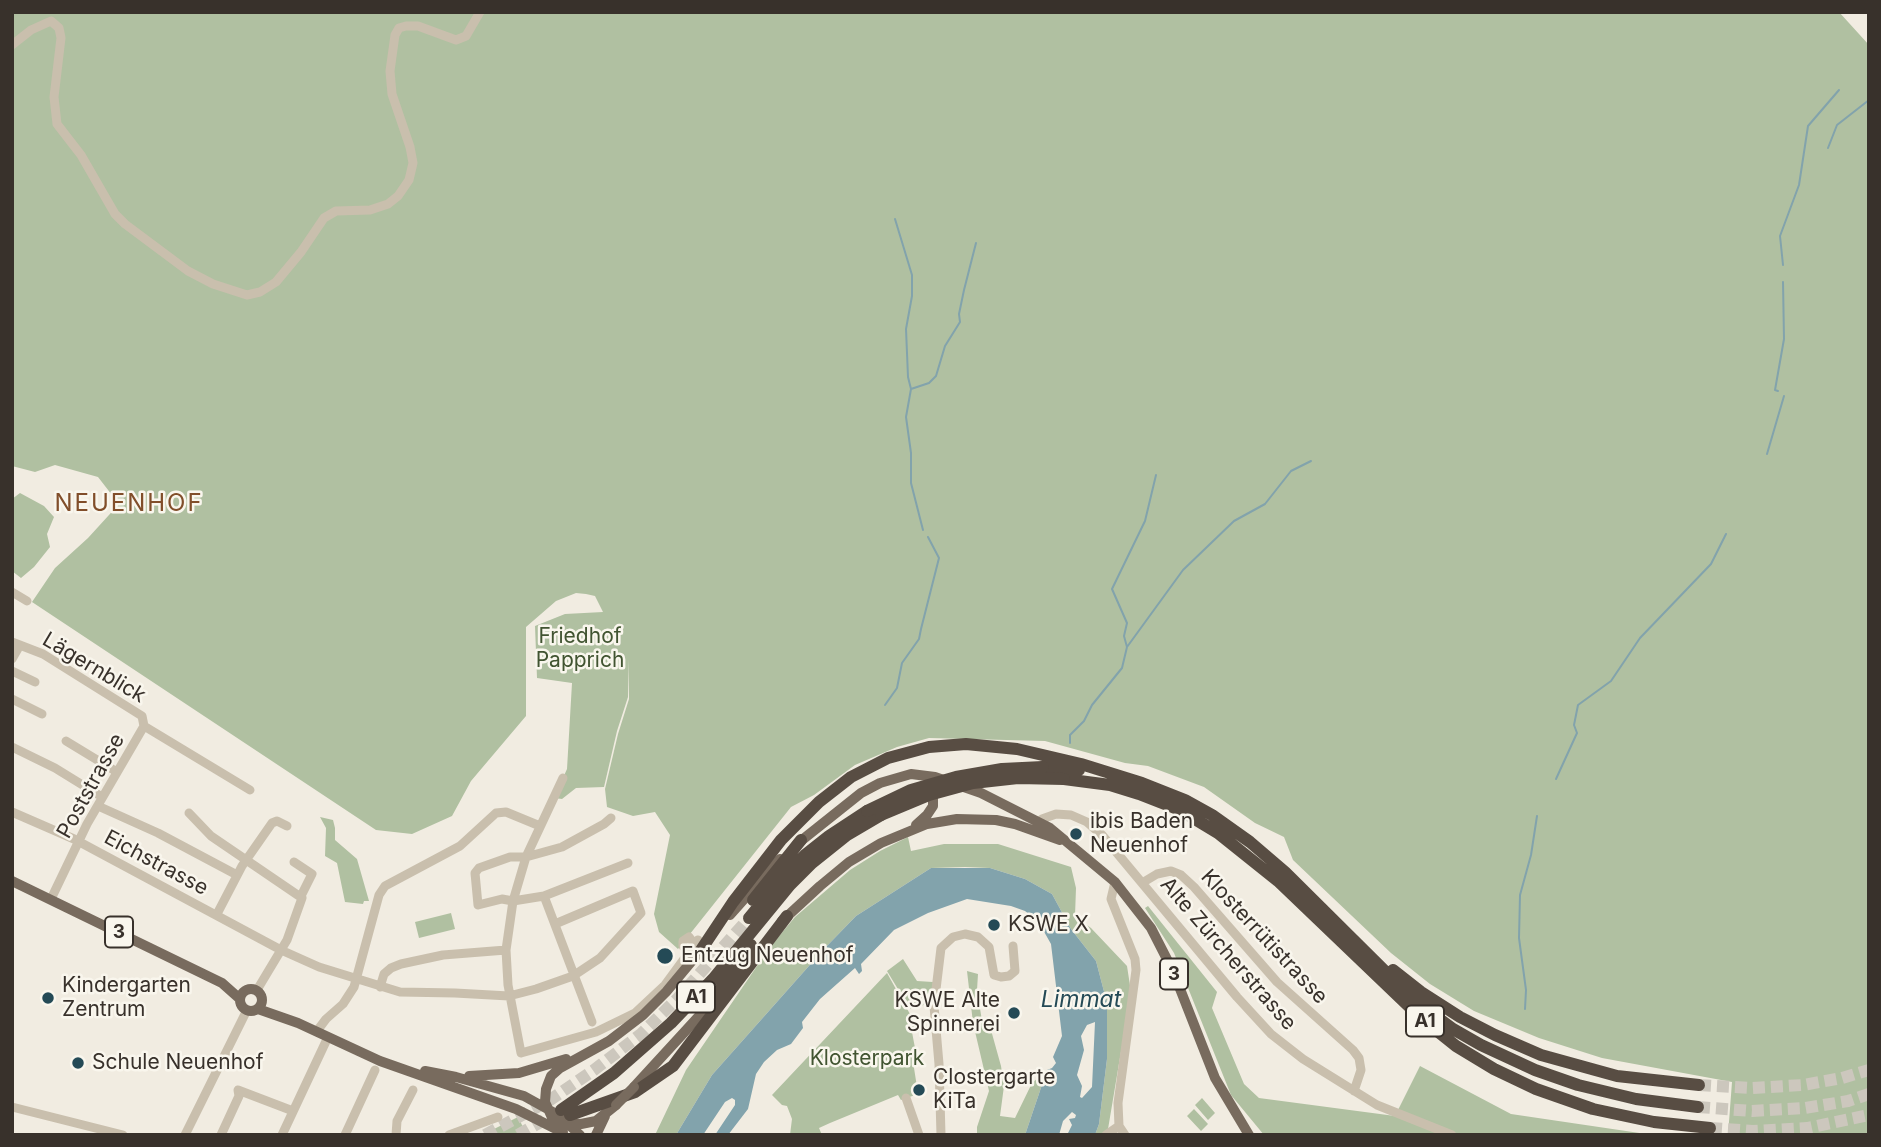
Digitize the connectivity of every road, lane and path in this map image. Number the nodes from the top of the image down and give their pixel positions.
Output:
1 (480, 12) edge
2 (12, 46) edge
3 (12, 592) edge
4 (26, 601) dead end
5 (16, 643) edge
6 (12, 659) edge
7 (12, 671) edge
8 (35, 682) dead end
9 (12, 699) edge
10 (42, 714) dead end
11 (144, 726) junction
12 (66, 741) dead end
13 (12, 747) edge
14 (117, 772) junction
15 (1107, 773) junction
16 (899, 777) junction
17 (563, 778) dead end
18 (250, 790) dead end
19 (100, 801) junction
20 (12, 812) edge
21 (189, 813) dead end
22 (611, 818) dead end
23 (540, 825) junction
24 (287, 826) dead end
25 (1038, 827) junction
26 (911, 830) junction
27 (801, 841) junction
28 (78, 842) junction
29 (526, 857) junction
30 (246, 860) junction
31 (294, 862) dead end
32 (628, 863) dead end
33 (812, 863) junction
34 (237, 875) junction
35 (12, 881) edge
36 (1115, 882) junction
37 (1142, 883) junction
38 (301, 896) junction
39 (540, 897) junction
40 (51, 899) junction
41 (513, 901) junction
42 (217, 914) junction
43 (787, 916) junction
44 (555, 924) junction
45 (1354, 938) junction
46 (1013, 946) dead end
47 (695, 947) junction
48 (281, 950) junction
49 (506, 950) junction
50 (573, 976) junction
51 (357, 979) junction
52 (380, 987) junction
53 (509, 996) junction
54 (252, 1000) junction
55 (708, 1007) junction
56 (592, 1022) dead end
57 (323, 1034) junction
58 (589, 1052) junction
59 (375, 1070) dead end
60 (457, 1082) junction
61 (1699, 1085) tunnel mouth
62 (413, 1090) dead end
63 (1354, 1091) junction
64 (906, 1098) dead end
65 (12, 1107) edge
66 (1698, 1107) tunnel mouth
67 (293, 1111) junction
68 (498, 1116) dead end
69 (604, 1116) junction
70 (561, 1120) edge
71 (1119, 1126) junction
72 (1710, 1128) dead end
73 (123, 1135) edge
74 (185, 1135) edge
75 (221, 1135) edge
76 (282, 1135) edge
77 (345, 1135) edge
78 (396, 1135) edge
79 (449, 1135) edge
80 (580, 1135) edge
81 (596, 1135) edge
82 (919, 1135) edge
83 (941, 1135) edge
84 (1107, 1135) edge
85 (1125, 1135) edge
86 (1249, 1135) edge
87 (1452, 1135) edge

1 - 2 street
3 - 4 street
5 - 6 street
5 - 11 street, Lägernblick
7 - 8 street
9 - 10 street
11 - 14 street, Poststrasse
11 - 18 street, Poststrasse
12 - 14 street
13 - 19 street
14 - 19 street, Poststrasse
15 - 27 highway, A1, bridge
15 - 45 highway, A1
15 - 47 highway
16 - 25 main road, 3
16 - 26 main road
16 - 27 main road, 3
17 - 23 street
19 - 28 street, Poststrasse
19 - 34 street
20 - 28 street, Eichstrasse
21 - 30 street
22 - 29 street
23 - 29 street
23 - 51 street
24 - 30 street
25 - 26 main road, 3
25 - 36 main road, 3
25 - 37 street, Alte Zürcherstrasse
26 - 43 main road, 3
27 - 47 main road, 3
28 - 40 street, Poststrasse
28 - 42 street, Eichstrasse
29 - 41 street
29 - 41 street
30 - 34 street
30 - 38 street
31 - 38 street
32 - 39 street
33 - 55 highway
33 - 70 highway, A1
33 - 72 highway, A1, bridge
34 - 42 street
35 - 40 main road, 3
36 - 71 street
36 - 86 main road, 3
37 - 63 street, Alte Zürcherstrasse
37 - 63 street, Klosterrütistrasse
38 - 48 street
39 - 41 street
39 - 44 street
40 - 54 main road, 3
41 - 49 street
42 - 48 street, Eichstrasse
43 - 55 main road, 3
43 - 70 highway
44 - 50 street
44 - 50 street, Eichstrasse
45 - 61 highway, A1
45 - 66 highway, A1
46 - 83 street
47 - 53 street
47 - 58 main road, 3
48 - 51 street, Eichstrasse
48 - 54 street
49 - 52 street
49 - 53 street
50 - 53 street, Eichstrasse
50 - 56 street
51 - 52 street, Eichstrasse
51 - 57 street
52 - 53 street, Eichstrasse
54 - 57 main road, 3
54 - 74 street
55 - 69 main road, 3, bridge
57 - 60 main road, 3
57 - 67 street
58 - 60 main road, 3
58 - 70 main road, 3
59 - 77 street
60 - 70 main road, 3
60 - 70 main road, 3
62 - 78 street
63 - 87 street, Alte Zürcherstrasse
64 - 82 street
65 - 73 street
67 - 75 street
67 - 76 street
68 - 79 street
69 - 70 main road
69 - 81 main road
70 - 80 main road
71 - 84 street
71 - 85 street

